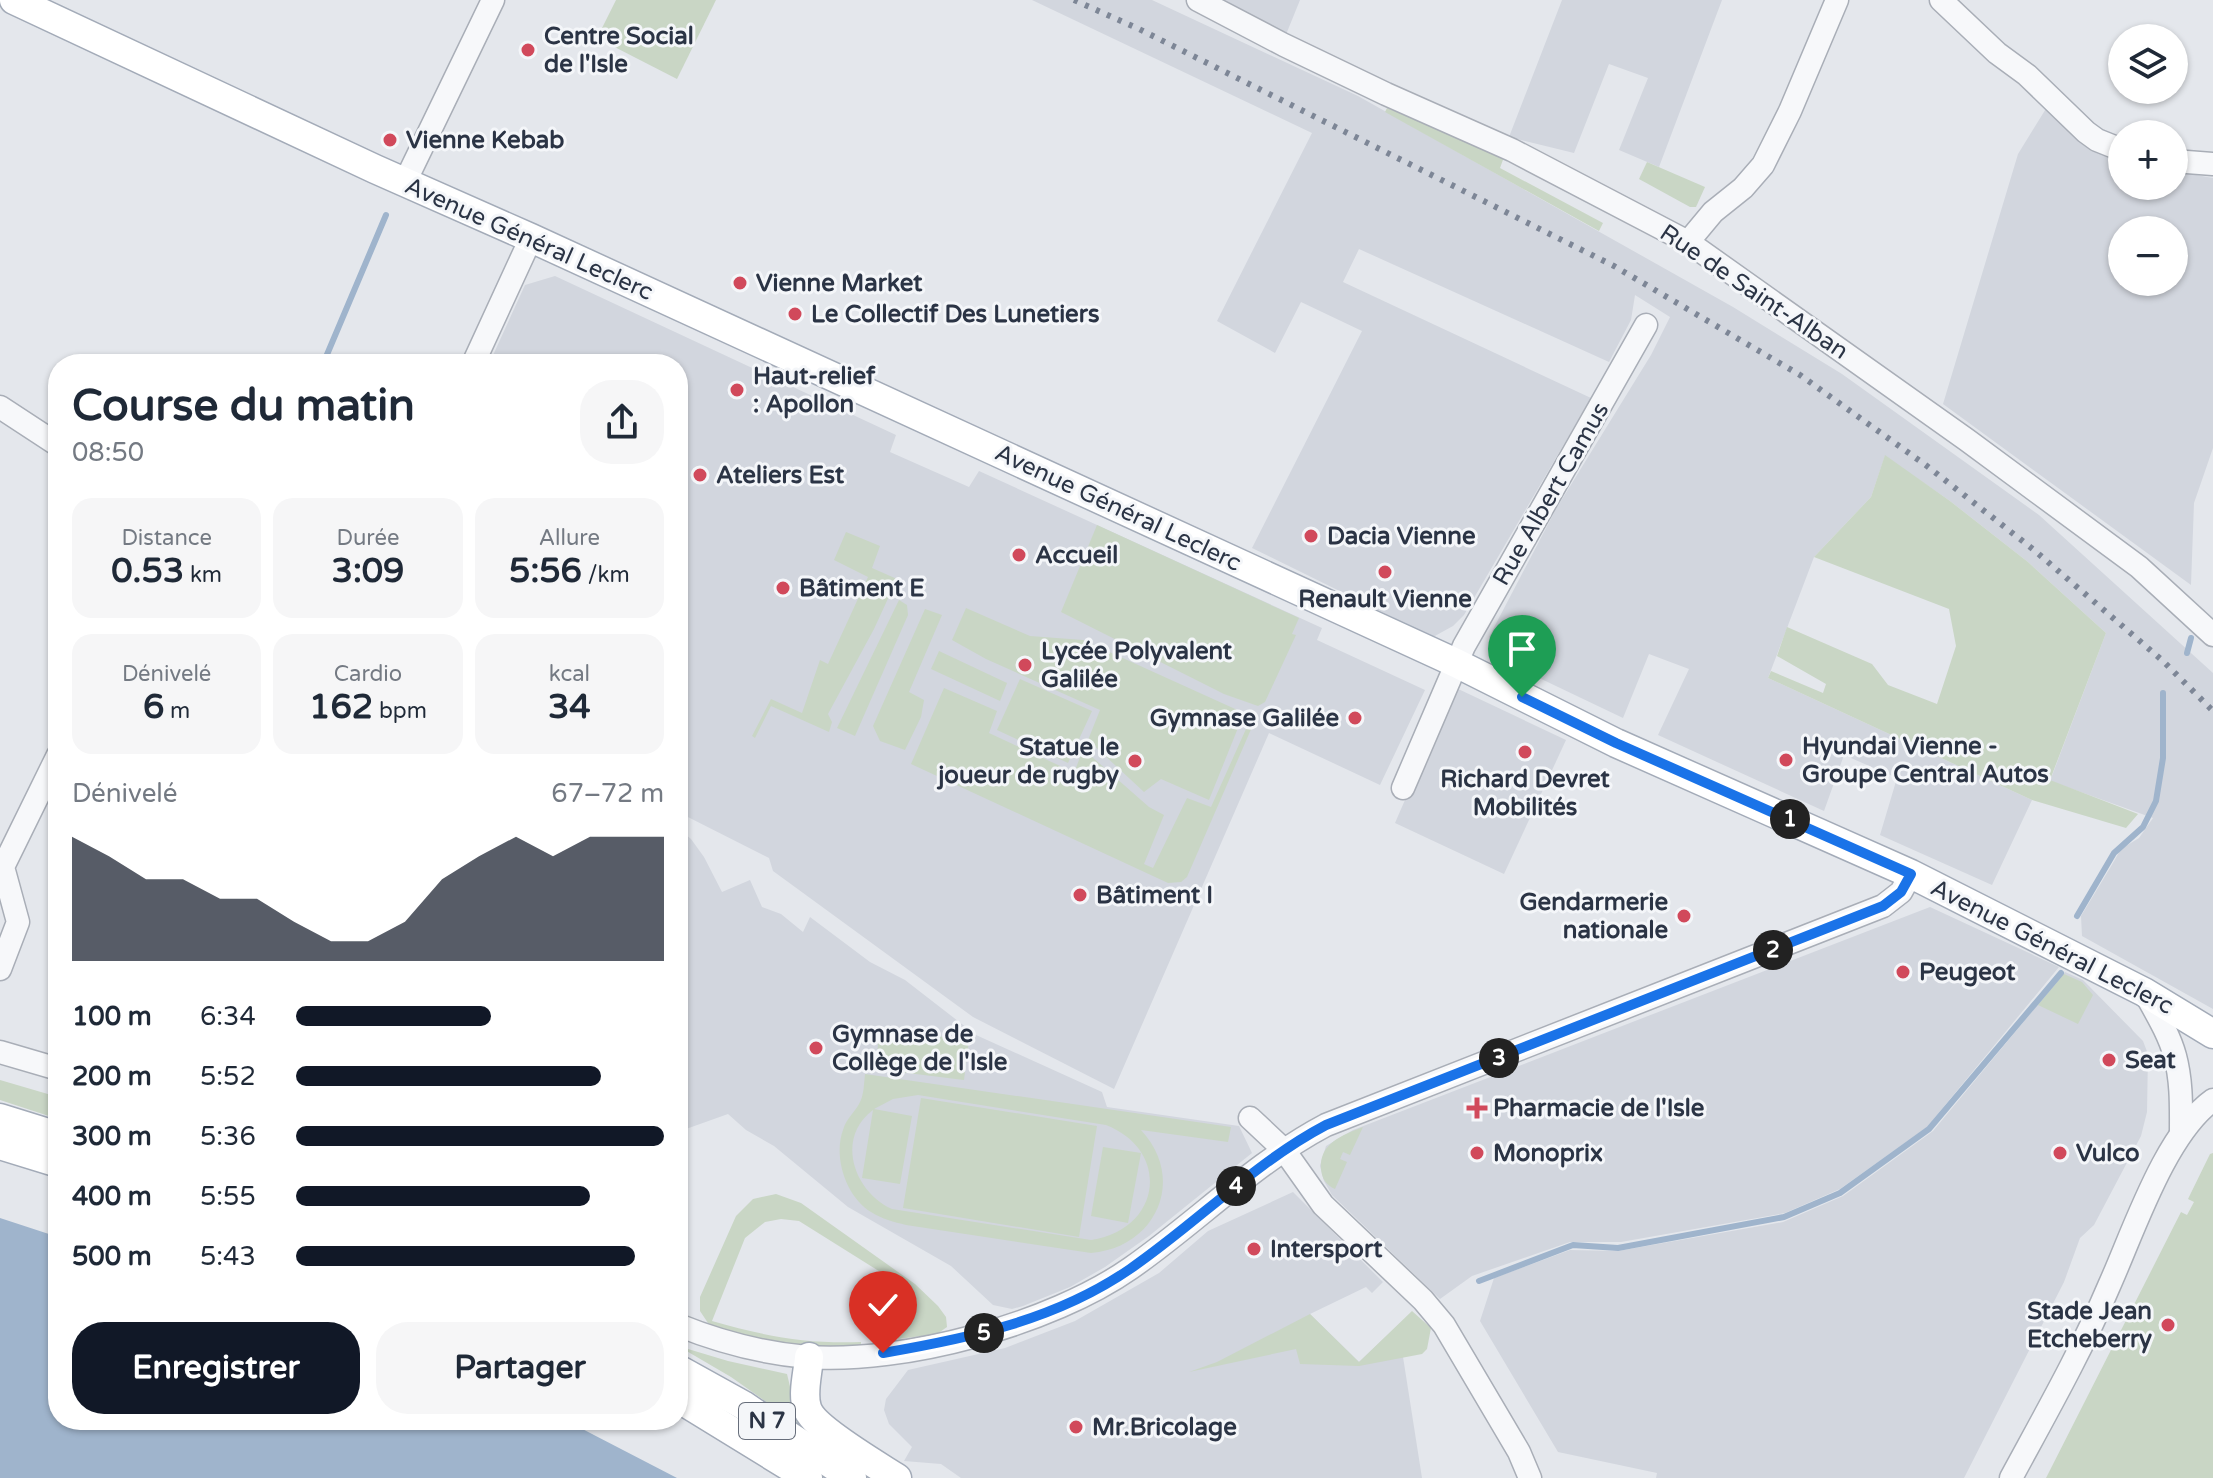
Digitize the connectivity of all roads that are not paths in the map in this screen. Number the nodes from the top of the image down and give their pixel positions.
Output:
1 (14, 0) edge
2 (493, 0) edge
3 (1198, 0) edge
4 (1837, 0) edge
5 (1941, 0) edge
6 (2108, 144) edge
7 (2188, 162) edge
8 (2213, 164) edge
9 (405, 182) junction
10 (531, 238) junction
11 (1688, 242) junction
12 (1646, 325) dead end
13 (478, 354) edge
14 (0, 407) edge
15 (48, 438) edge
16 (2213, 635) edge
17 (1456, 663) junction
18 (48, 775) edge
19 (1403, 788) dead end
20 (2, 868) edge
21 (1911, 874) junction
22 (0, 969) edge
23 (2144, 992) junction
24 (2213, 1034) edge
25 (0, 1052) edge
26 (48, 1066) edge
27 (2213, 1100) edge
28 (0, 1118) edge
29 (1250, 1118) dead end
30 (48, 1133) edge
31 (2181, 1133) junction
32 (0, 1145) edge
33 (1284, 1150) junction
34 (48, 1160) edge
35 (688, 1328) edge
36 (809, 1357) junction
37 (688, 1375) edge
38 (688, 1404) edge
39 (808, 1478) edge
40 (852, 1478) edge
41 (897, 1478) edge
42 (1530, 1478) edge
43 (2011, 1478) edge

1 - 9 main road, Avenue Général Leclerc
2 - 9 street
3 - 11 street, Rue de Saint-Alban
4 - 11 street
5 - 6 street
7 - 8 street
9 - 10 main road, Avenue Général Leclerc
10 - 13 street
10 - 17 main road, Avenue Général Leclerc
11 - 16 street, Rue de Saint-Alban
12 - 17 street, Rue Albert Camus
14 - 15 street
17 - 19 street, Rue Albert Camus
17 - 21 main road, Avenue Général Leclerc
18 - 20 street
20 - 22 street
21 - 23 main road, Avenue Général Leclerc
21 - 33 street
23 - 24 main road, Avenue Général Leclerc
23 - 31 street
25 - 26 street
27 - 31 street
28 - 30 main road
29 - 33 street
31 - 43 street
32 - 34 main road
33 - 36 street
33 - 42 street
35 - 36 street
36 - 41 main road
37 - 40 main road, N 7
38 - 39 main road, N 7

